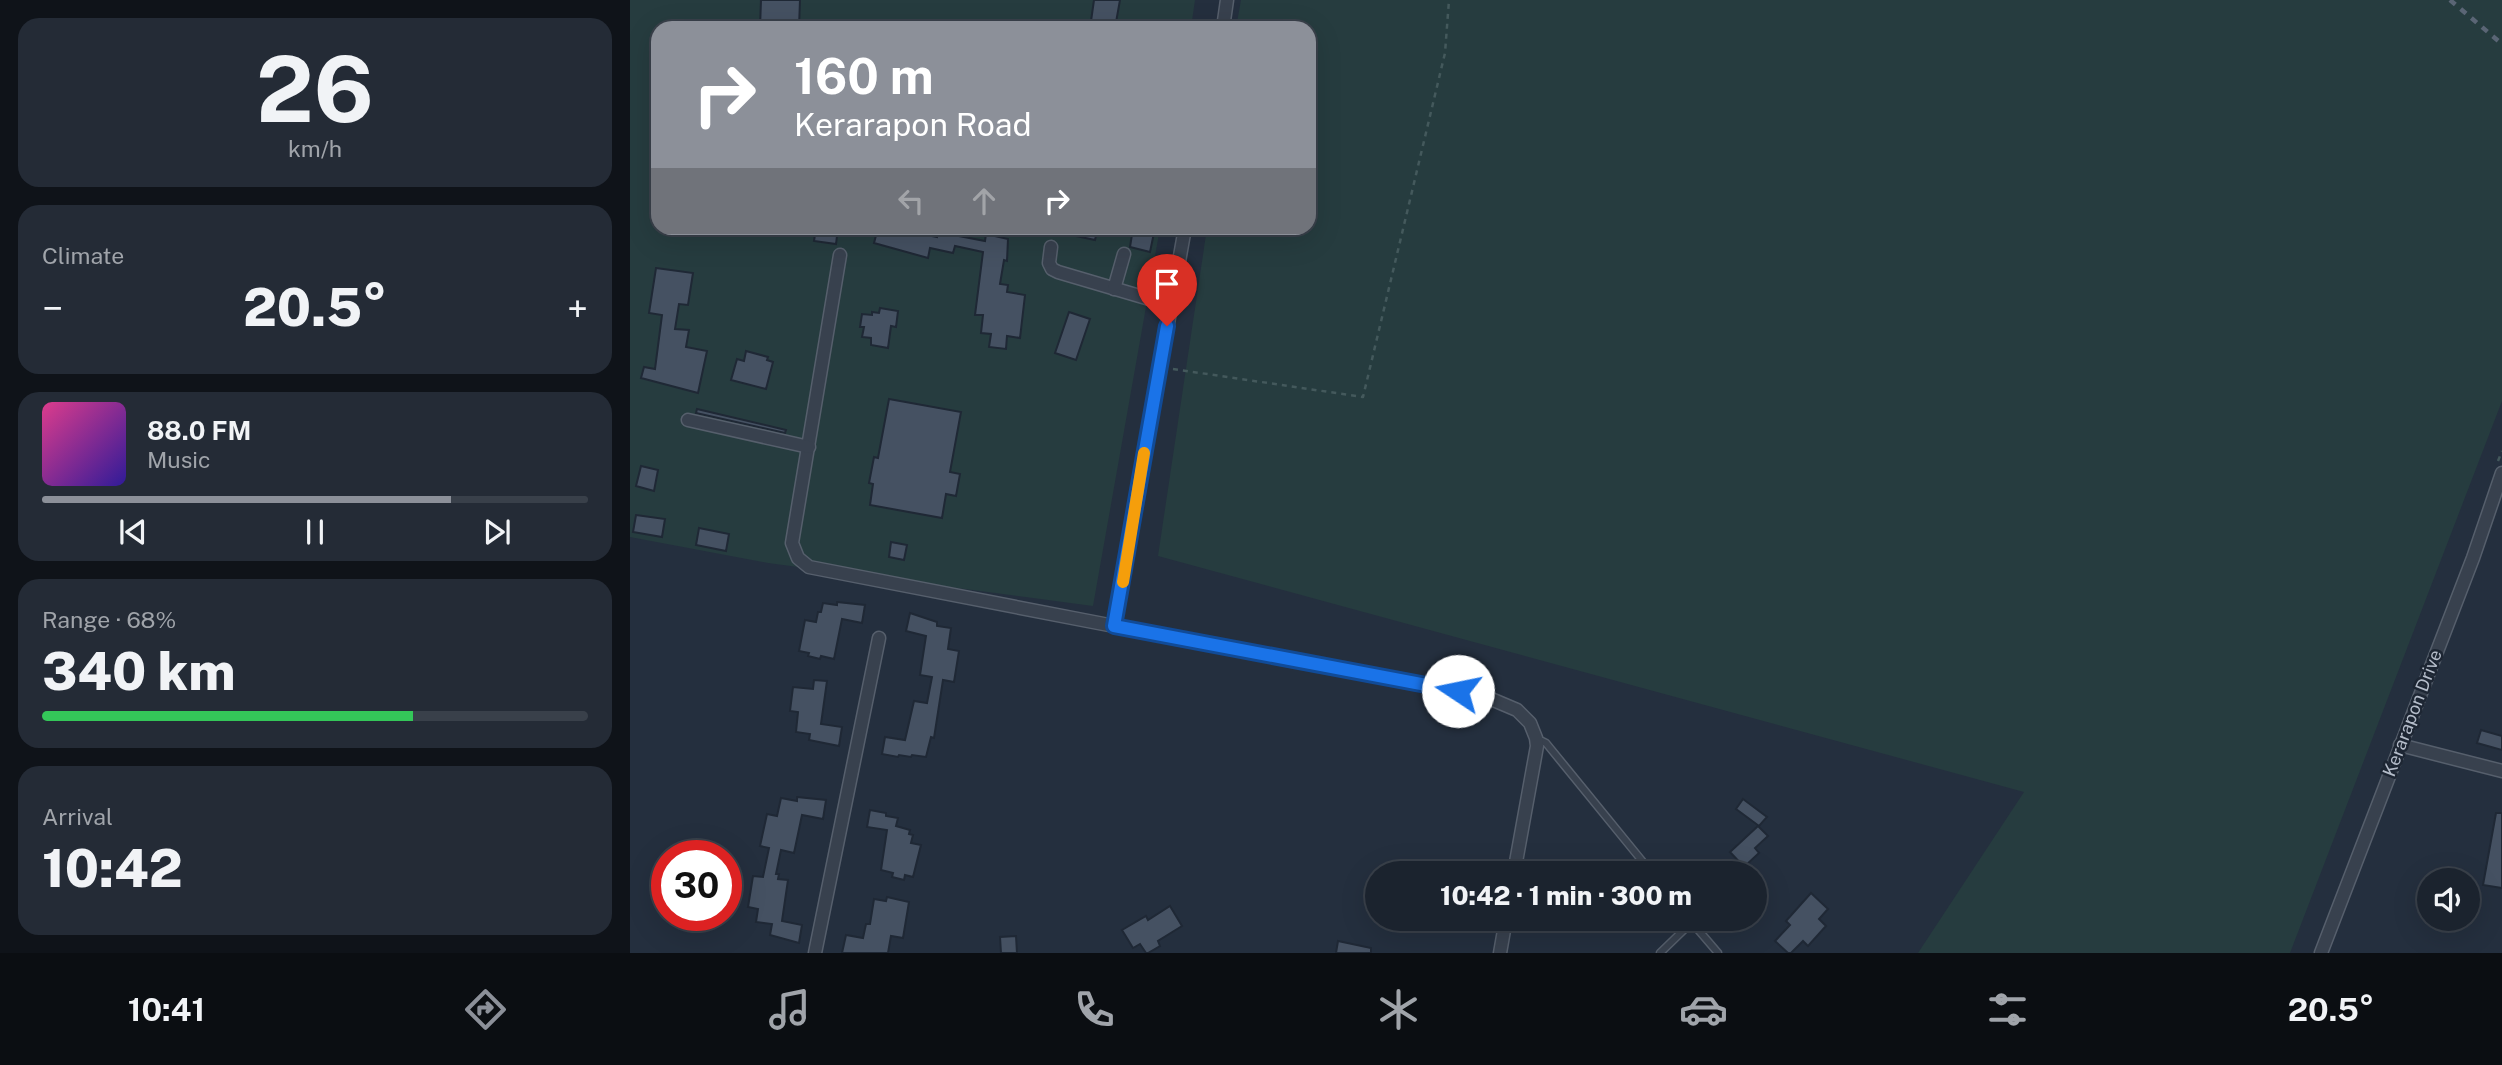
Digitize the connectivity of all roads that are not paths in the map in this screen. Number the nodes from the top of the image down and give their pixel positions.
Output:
1 (1227, 0) edge
2 (1224, 21) edge
3 (1184, 235) edge
4 (1051, 247) dead end
5 (1124, 254) dead end
6 (840, 255) dead end
7 (1114, 289) junction
8 (1170, 305) junction
9 (688, 420) dead end
10 (808, 447) junction
11 (2502, 473) edge
12 (1114, 626) junction
13 (879, 638) dead end
14 (1536, 738) junction
15 (2400, 745) junction
16 (2502, 771) edge
17 (1516, 861) edge
18 (1642, 861) edge
19 (1504, 931) edge
20 (1681, 931) edge
21 (1700, 931) edge
22 (815, 953) edge
23 (1500, 953) edge
24 (1660, 953) edge
25 (1718, 953) edge
26 (2321, 953) edge

1 - 2 street
3 - 8 street
4 - 7 street
5 - 7 street
6 - 10 street
7 - 8 street
8 - 12 street
9 - 10 street
10 - 12 street
11 - 15 street, Kerarapon Drive
12 - 14 street
13 - 22 street
14 - 17 street
14 - 18 lane
15 - 16 street
15 - 26 street, Kerarapon Drive
19 - 23 street
20 - 24 lane
21 - 25 lane

